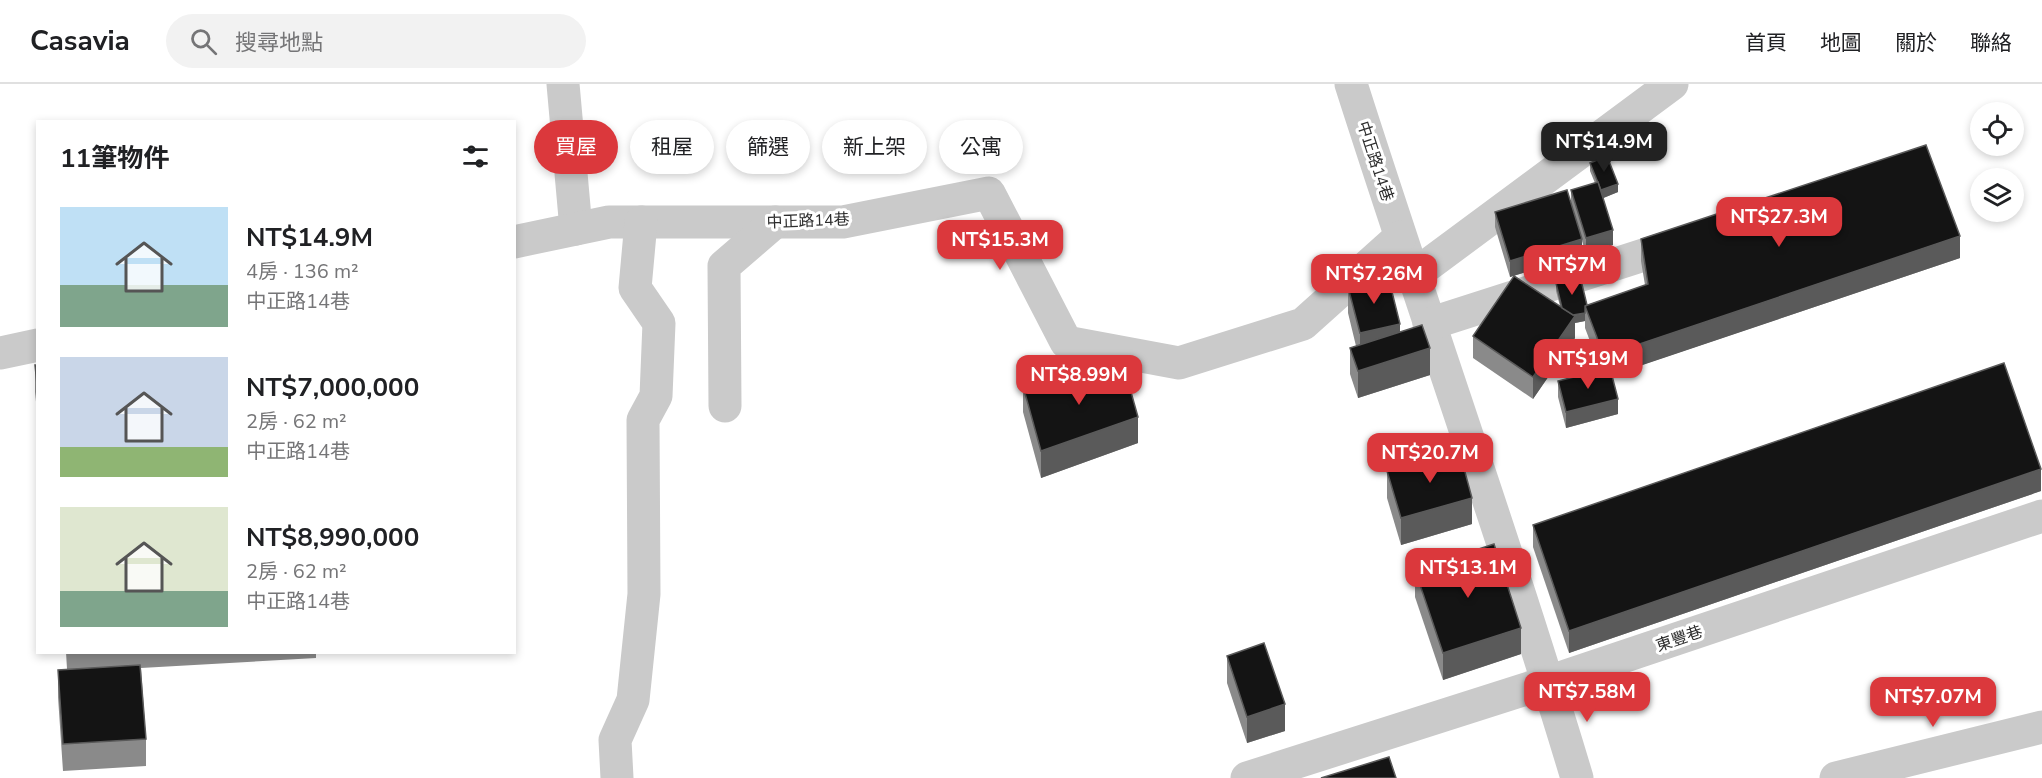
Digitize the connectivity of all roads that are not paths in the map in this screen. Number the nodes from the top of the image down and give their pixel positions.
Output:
1 (563, 84) edge
2 (1352, 84) edge
3 (1672, 84) edge
4 (641, 222) junction
5 (776, 222) junction
6 (576, 229) junction
7 (1710, 234) edge
8 (1400, 237) junction
9 (516, 242) edge
10 (1413, 276) junction
11 (1429, 324) junction
12 (36, 345) edge
13 (0, 353) edge
14 (725, 406) dead end
15 (2042, 516) edge
16 (1548, 682) junction
17 (2042, 727) edge
18 (617, 778) edge
19 (1247, 778) edge
20 (1577, 778) edge
21 (1836, 778) edge

1 - 6 street
2 - 8 street, 中正路14巷
3 - 10 street
4 - 5 street, 中正路14巷
4 - 6 street, 中正路14巷
4 - 18 street
5 - 8 street, 中正路14巷
5 - 14 street
6 - 9 street, 中正路14巷
7 - 11 street
8 - 10 street, 中正路14巷
10 - 11 street, 中正路14巷
11 - 16 street, 中正路14巷
12 - 13 street
15 - 16 street, 東豐巷
16 - 19 street, 東豐巷
16 - 20 street, 中正路14巷
17 - 21 street

